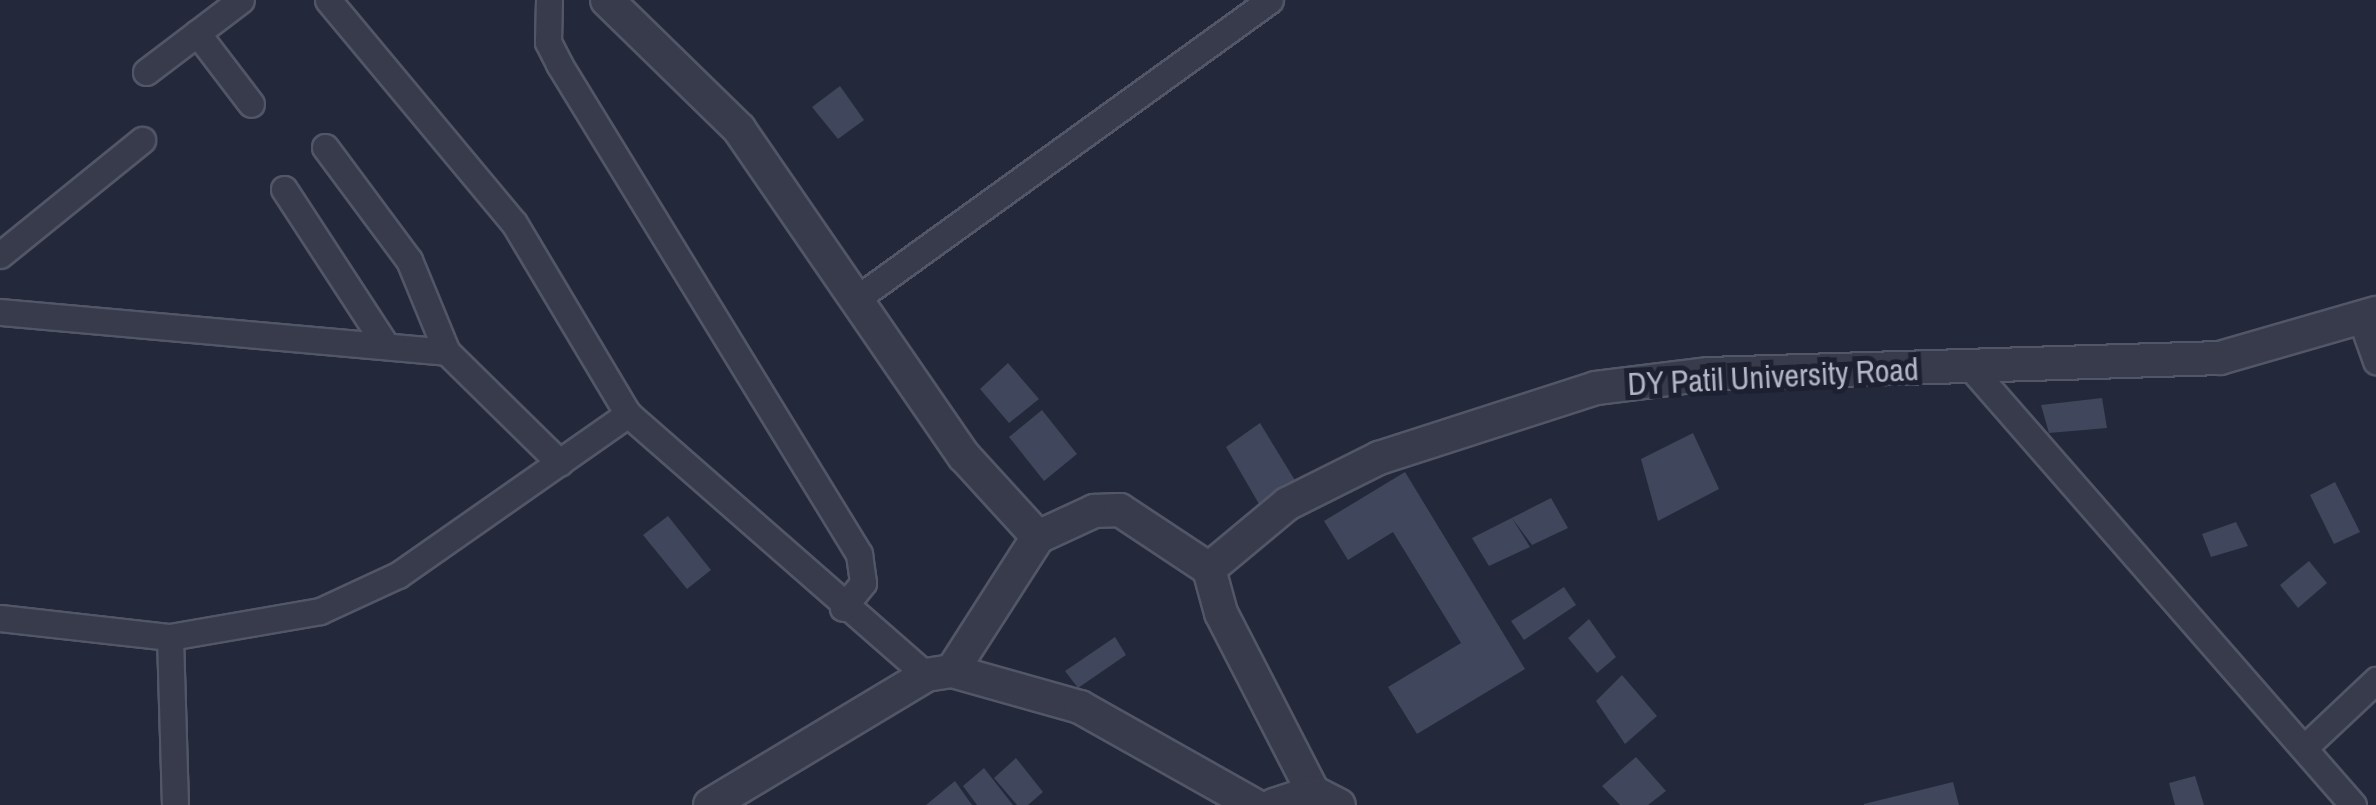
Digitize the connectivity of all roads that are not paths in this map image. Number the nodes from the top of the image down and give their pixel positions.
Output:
1 (242, 0) edge
2 (328, 0) edge
3 (549, 0) edge
4 (607, 0) edge
5 (1270, 0) edge
6 (197, 34) junction
7 (146, 72) dead end
8 (251, 104) dead end
9 (142, 140) dead end
10 (326, 147) dead end
11 (284, 190) dead end
12 (0, 255) edge
13 (859, 297) junction
14 (0, 312) edge
15 (2368, 316) edge
16 (385, 344) junction
17 (447, 352) junction
18 (2376, 361) edge
19 (1972, 369) junction
20 (628, 414) junction
21 (560, 463) junction
22 (1038, 537) junction
23 (1209, 569) junction
24 (843, 608) junction
25 (0, 618) edge
26 (170, 638) junction
27 (939, 673) junction
28 (2376, 680) edge
29 (2305, 747) junction
30 (1326, 798) edge
31 (175, 805) edge
32 (710, 805) edge
33 (1254, 805) edge
34 (1274, 805) edge
35 (2354, 805) edge

1 - 6 street
2 - 20 street
3 - 24 street
4 - 13 street
5 - 13 street
6 - 7 street
6 - 8 street
9 - 12 street
10 - 17 street
11 - 16 street
13 - 22 street
14 - 16 street
15 - 18 street
15 - 19 street, DY Patil University Road
16 - 17 street
17 - 21 street
19 - 23 street, DY Patil University Road
19 - 29 street
20 - 21 street
20 - 24 street
21 - 26 street
22 - 23 street
22 - 27 street
23 - 30 street
24 - 27 street
25 - 26 street
26 - 31 street
27 - 32 street
27 - 33 street
28 - 29 street
29 - 35 street
30 - 34 street

